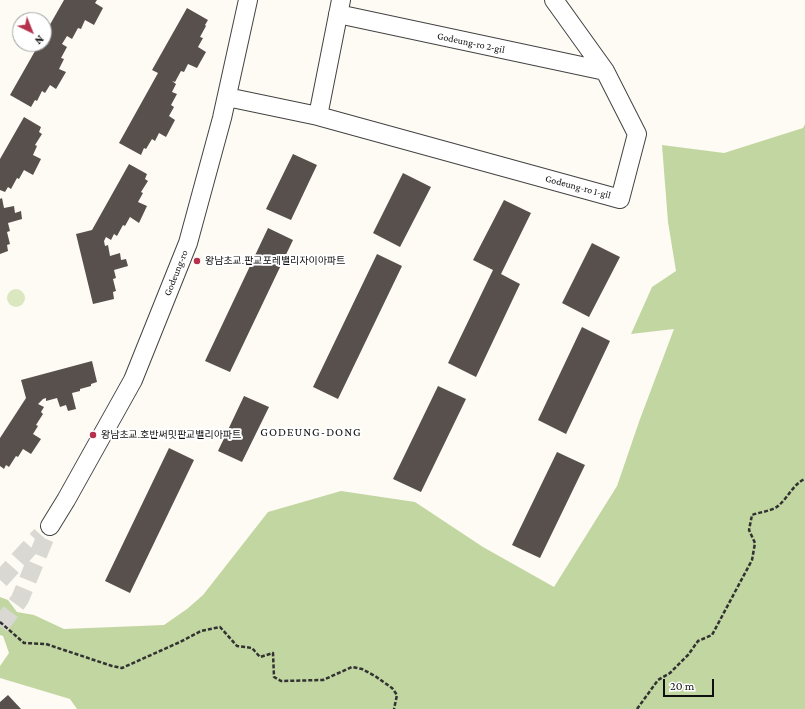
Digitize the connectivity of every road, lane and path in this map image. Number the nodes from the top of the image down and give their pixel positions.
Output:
1 (248, 0) edge
2 (554, 0) edge
3 (339, 7) edge
4 (605, 71) junction
5 (227, 97) junction
6 (318, 116) junction
7 (805, 480) edge
8 (50, 526) tunnel mouth
9 (0, 622) edge
10 (394, 709) edge
11 (637, 709) edge

1 - 5 street, Godeung-ro
2 - 4 street, Godeung-ro 1-gil
3 - 4 street, Godeung-ro 2-gil
3 - 6 street
4 - 6 street, Godeung-ro 1-gil
5 - 6 street, Godeung-ro 1-gil
5 - 8 street, Godeung-ro
7 - 11 path
9 - 10 path

